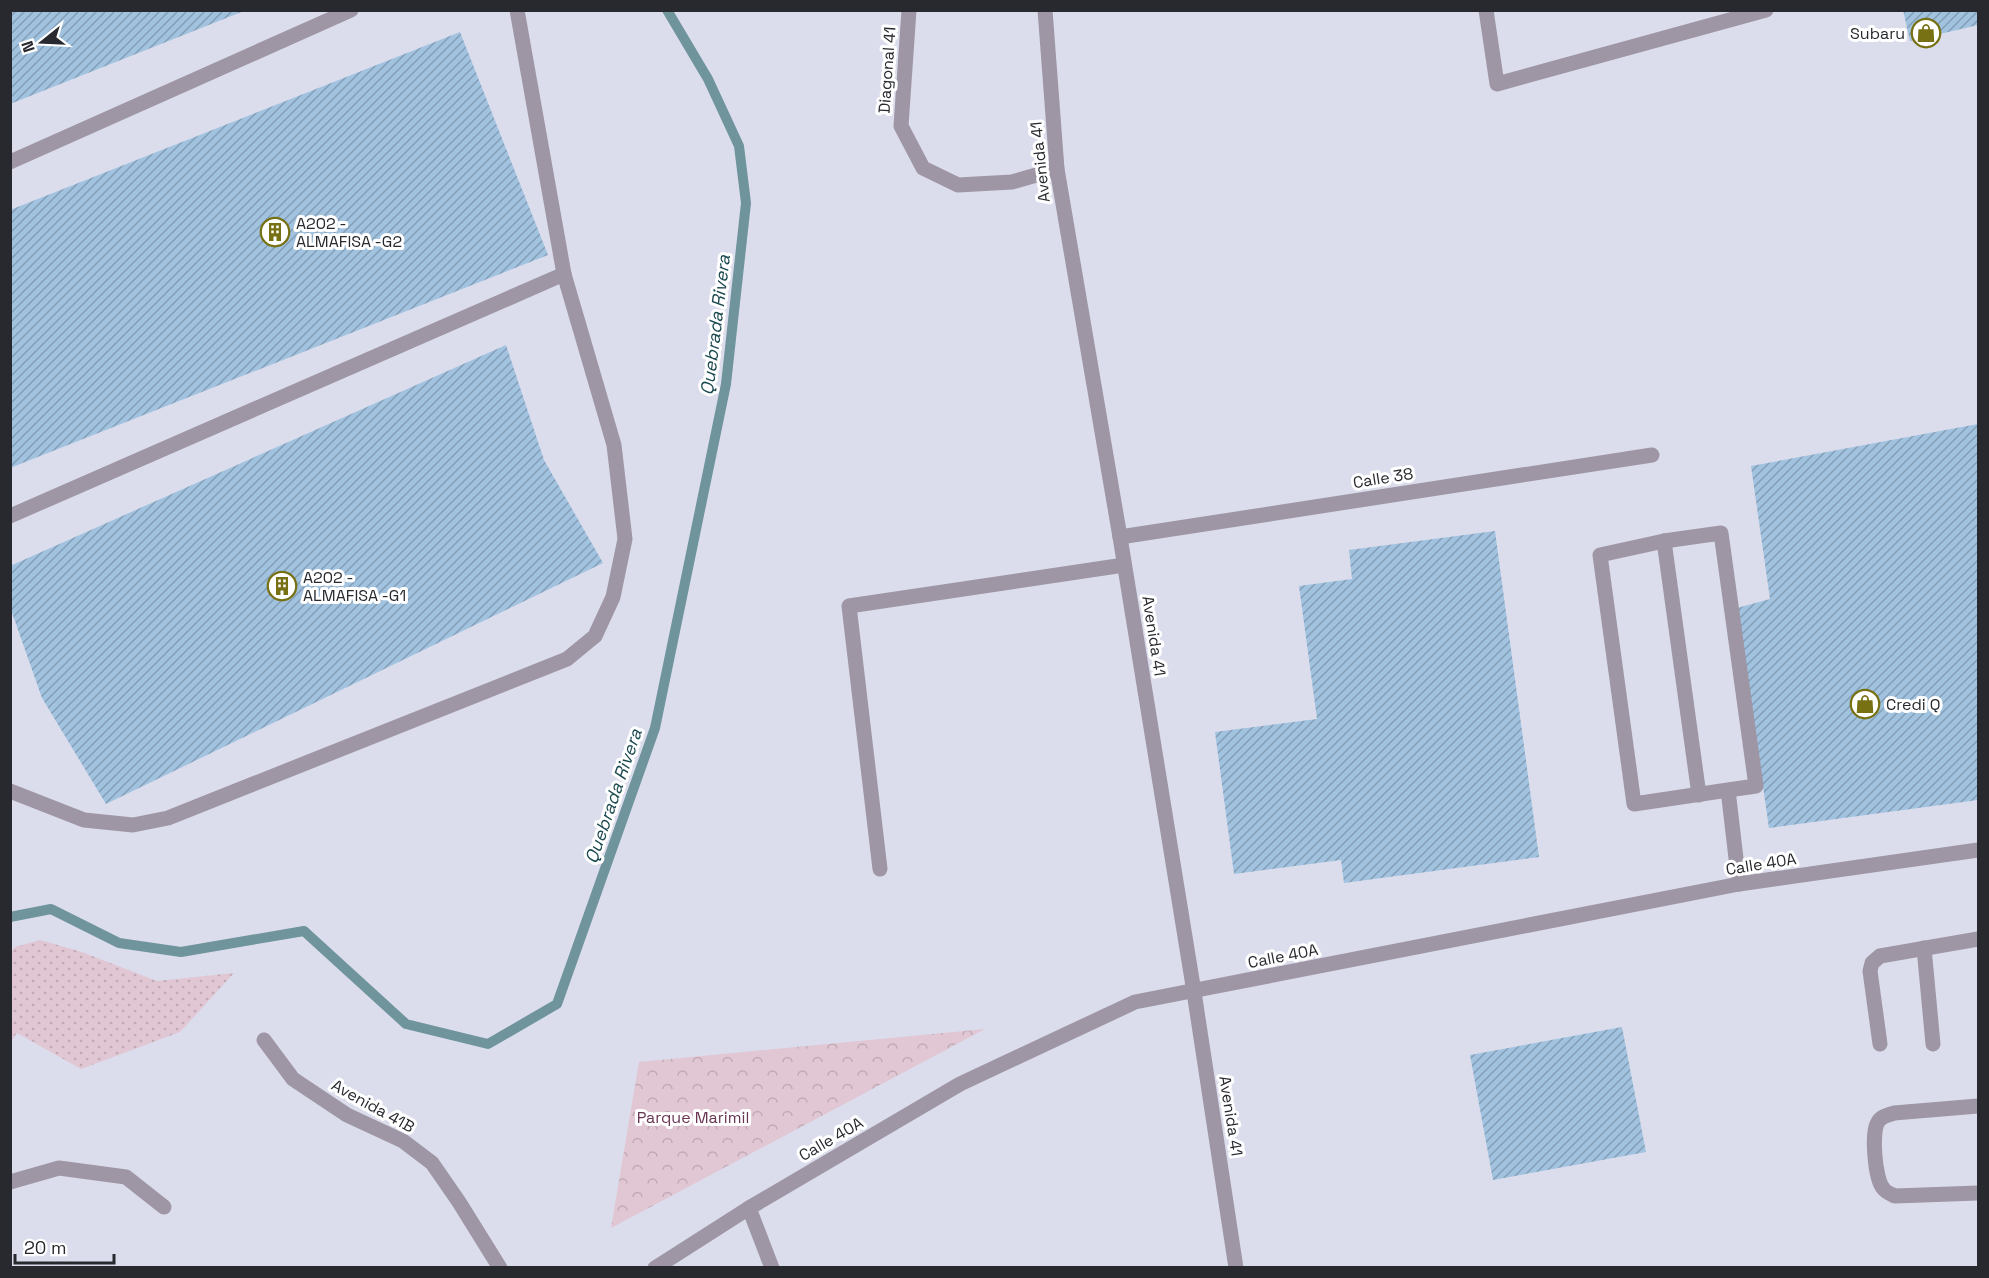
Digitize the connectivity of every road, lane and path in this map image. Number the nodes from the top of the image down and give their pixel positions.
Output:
1 (351, 10) edge
2 (517, 10) edge
3 (909, 10) edge
4 (1045, 10) edge
5 (1486, 10) edge
6 (1767, 10) edge
7 (10, 162) edge
8 (1057, 170) junction
9 (564, 274) junction
10 (1653, 455) dead end
11 (10, 516) edge
12 (1120, 537) junction
13 (1664, 541) junction
14 (1124, 565) junction
15 (1728, 790) junction
16 (10, 791) edge
17 (1699, 795) junction
18 (1978, 850) edge
19 (880, 869) dead end
20 (1739, 884) junction
21 (1978, 939) edge
22 (1924, 948) junction
23 (1194, 992) junction
24 (264, 1040) dead end
25 (1880, 1044) dead end
26 (1933, 1044) dead end
27 (1978, 1106) edge
28 (10, 1182) edge
29 (1978, 1193) edge
30 (164, 1207) dead end
31 (749, 1208) junction
32 (500, 1268) edge
33 (655, 1268) edge
34 (772, 1268) edge
35 (1236, 1268) edge

1 - 7 street
2 - 9 street
3 - 8 street, Diagonal 41
4 - 8 street, Avenida 41
5 - 6 street
8 - 12 street, Avenida 41
9 - 11 street
9 - 16 street
10 - 12 street, Calle 38
12 - 14 street, Avenida 41
13 - 15 street
13 - 17 street
13 - 17 street
14 - 19 street
14 - 23 street, Avenida 41
15 - 17 street
15 - 20 street
18 - 20 street, Calle 40A
20 - 23 street, Calle 40A
21 - 22 street
22 - 25 street
22 - 26 street
23 - 31 street, Calle 40A
23 - 35 street, Avenida 41
24 - 32 street, Avenida 41B
27 - 29 street
28 - 30 street
31 - 33 street, Calle 40A
31 - 34 street

